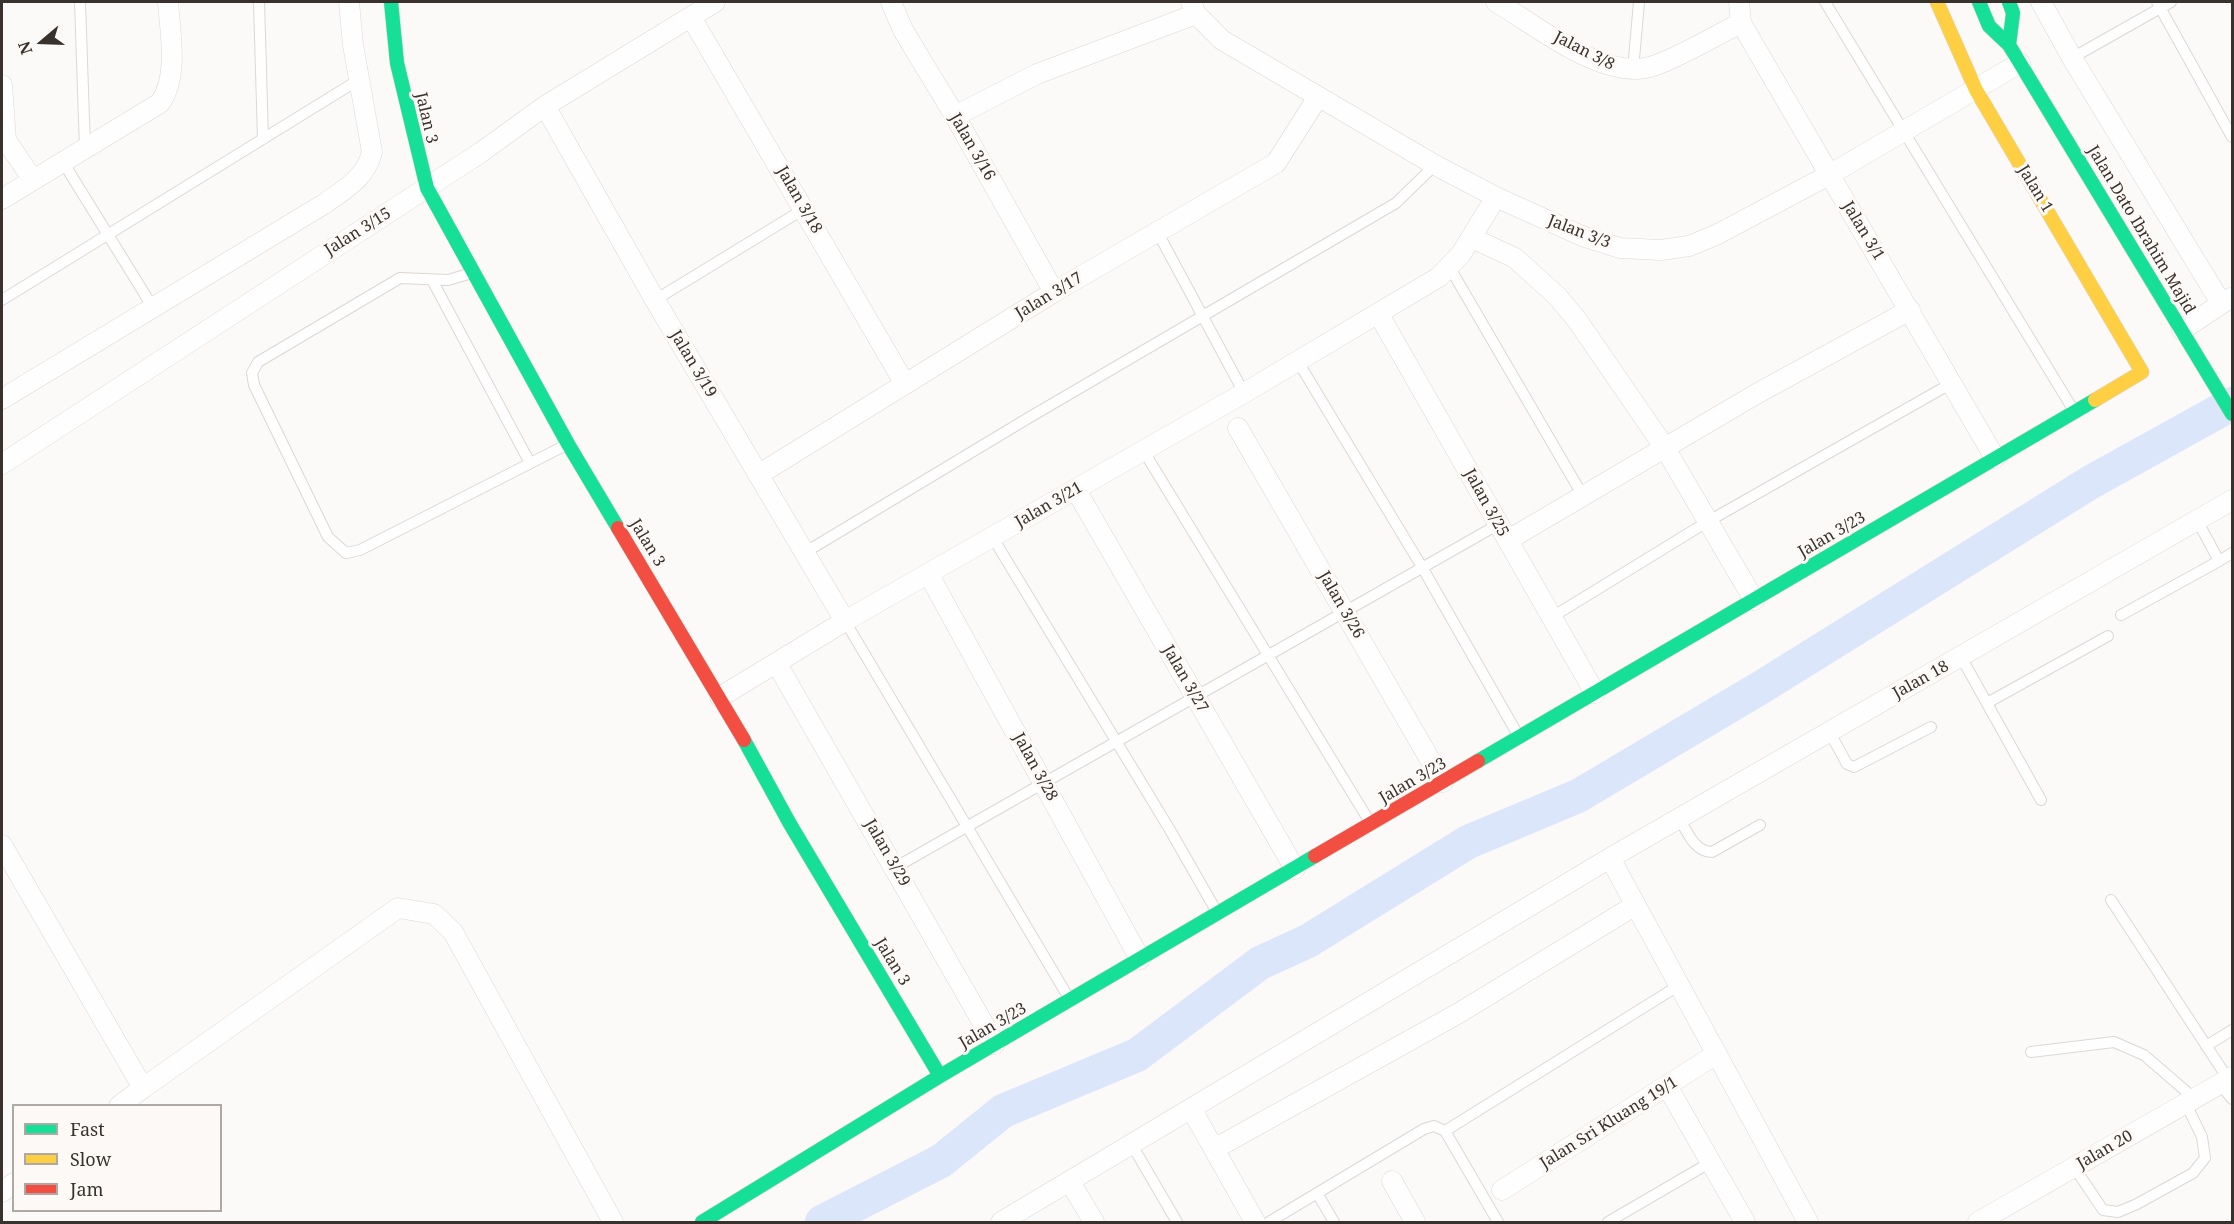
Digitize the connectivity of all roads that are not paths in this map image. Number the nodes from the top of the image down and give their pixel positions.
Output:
1 (80, 2) edge
2 (168, 2) edge
3 (259, 2) edge
4 (349, 2) edge
5 (391, 2) edge
6 (715, 2) edge
7 (891, 2) edge
8 (1496, 2) edge
9 (1639, 2) edge
10 (1739, 2) edge
11 (1825, 2) edge
12 (1937, 2) edge
13 (1978, 2) edge
14 (2008, 2) edge
15 (2041, 2) edge
16 (2171, 2) edge
17 (2158, 5) edge
18 (1194, 8) edge
19 (1521, 8) edge
20 (691, 17) junction
21 (1741, 23) junction
22 (2009, 45) junction
23 (2072, 58) junction
24 (2020, 63) junction
25 (1634, 70) junction
26 (360, 79) junction
27 (2, 85) edge
28 (1976, 90) junction
29 (1318, 97) junction
30 (545, 106) junction
31 (955, 116) junction
32 (1906, 130) junction
33 (2232, 137) edge
34 (263, 139) junction
35 (85, 149) junction
36 (63, 162) junction
37 (1435, 165) junction
38 (1829, 175) junction
39 (33, 180) junction
40 (427, 188) junction
41 (1496, 197) junction
42 (2, 199) edge
43 (804, 209) junction
44 (1158, 233) junction
45 (108, 235) junction
46 (1472, 238) junction
47 (1450, 268) junction
48 (472, 273) junction
49 (432, 280) junction
50 (1054, 292) junction
51 (2, 300) edge
52 (655, 300) junction
53 (2227, 300) edge
54 (152, 306) junction
55 (1910, 310) junction
56 (1378, 313) junction
57 (1201, 316) junction
58 (2182, 330) junction
59 (1298, 360) junction
60 (2142, 372) joint
61 (1952, 383) junction
62 (905, 384) junction
63 (1244, 393) junction
64 (2, 399) edge
65 (2075, 413) junction
66 (2232, 414) edge
67 (1238, 428) dead end
68 (568, 444) junction
69 (1665, 448) junction
70 (1143, 450) junction
71 (1995, 458) junction
72 (530, 463) junction
73 (2, 464) edge
74 (758, 475) junction
75 (1076, 490) junction
76 (1583, 496) junction
77 (2232, 500) edge
78 (2197, 520) junction
79 (1707, 522) junction
80 (1503, 532) junction
81 (993, 538) junction
82 (804, 553) junction
83 (2232, 553) edge
84 (2219, 561) junction
85 (1422, 567) junction
86 (929, 575) junction
87 (1754, 600) junction
88 (1344, 612) junction
89 (2121, 615) dead end
90 (1551, 618) junction
91 (845, 621) junction
92 (2108, 636) dead end
93 (1268, 656) junction
94 (1961, 657) junction
95 (777, 664) junction
96 (1595, 693) junction
97 (720, 697) junction
98 (1195, 697) junction
99 (1987, 703) junction
100 (1931, 728) dead end
101 (1829, 731) junction
102 (1520, 738) junction
103 (1116, 742) junction
104 (1443, 782) junction
105 (1043, 783) junction
106 (2041, 800) dead end
107 (1679, 818) junction
108 (1371, 824) junction
109 (1761, 825) dead end
110 (966, 828) junction
111 (2, 845) edge
112 (1610, 858) junction
113 (896, 867) junction
114 (1295, 869) junction
115 (2111, 900) dead end
116 (1634, 906) junction
117 (1218, 914) junction
118 (1140, 959) junction
119 (1677, 986) junction
120 (1070, 1000) junction
121 (2232, 1030) edge
122 (995, 1044) junction
123 (2206, 1046) junction
124 (2031, 1052) dead end
125 (1715, 1055) junction
126 (940, 1076) junction
127 (2228, 1085) edge
128 (1667, 1086) junction
129 (144, 1088) junction
130 (2190, 1101) junction
131 (122, 1104) edge
132 (1192, 1110) junction
133 (1445, 1131) junction
134 (1132, 1145) junction
135 (1214, 1149) junction
136 (1711, 1162) junction
137 (2074, 1167) junction
138 (1392, 1181) dead end
139 (1070, 1182) junction
140 (1502, 1190) dead end
141 (1317, 1193) junction
142 (1087, 1220) edge
143 (613, 1222) edge
144 (702, 1222) edge
145 (1001, 1222) edge
146 (1177, 1222) edge
147 (1255, 1222) edge
148 (1269, 1222) edge
149 (1334, 1222) edge
150 (1415, 1222) edge
151 (1498, 1222) edge
152 (1608, 1222) edge
153 (1745, 1222) edge
154 (1808, 1222) edge
155 (1978, 1222) edge

1 - 35 lane
2 - 35 street
3 - 34 lane
4 - 26 street
5 - 40 street, Jalan 3
6 - 20 street, Jalan 3/15
7 - 31 street, Jalan 3/16
8 - 19 street, Jalan 3/8
9 - 25 lane
10 - 21 street, Jalan 3/1
11 - 32 lane
12 - 28 street, Jalan 1
13 - 22 street
14 - 22 street
15 - 23 street
16 - 17 lane
17 - 23 lane
17 - 33 lane
18 - 29 street, Jalan 3/3
18 - 31 street
19 - 25 street, Jalan 3/8
20 - 30 street, Jalan 3/15
20 - 43 street, Jalan 3/18
21 - 25 street, Jalan 3/8
21 - 38 street, Jalan 3/1
22 - 24 street, Jalan Dato Ibrahim Majid
23 - 53 street
24 - 28 street, Jalan 3/3
24 - 58 street, Jalan Dato Ibrahim Majid
26 - 34 lane
26 - 54 street
27 - 39 street
28 - 32 street, Jalan 3/3
28 - 60 street, Jalan 1
29 - 37 street, Jalan 3/3
29 - 44 street, Jalan 3/17
30 - 40 street, Jalan 3/15
30 - 52 street, Jalan 3/19
31 - 50 street, Jalan 3/16
32 - 38 street, Jalan 3/3
32 - 65 lane
34 - 45 lane
35 - 36 street
36 - 39 street
36 - 45 lane
37 - 41 street, Jalan 3/3
37 - 57 lane
38 - 41 street, Jalan 3/3
38 - 55 street, Jalan 3/1
39 - 42 street
40 - 48 street, Jalan 3
40 - 73 street, Jalan 3/15
41 - 46 street
43 - 52 lane
43 - 62 street, Jalan 3/18
44 - 50 street, Jalan 3/17
44 - 57 lane
45 - 51 lane
45 - 54 lane
46 - 47 street
46 - 69 street
47 - 56 street, Jalan 3/21
47 - 76 lane
48 - 49 lane
48 - 68 street, Jalan 3
49 - 72 lane
49 - 72 lane
50 - 62 street, Jalan 3/17
52 - 74 street, Jalan 3/19
53 - 58 street
54 - 64 street
55 - 61 street, Jalan 3/1
55 - 69 street
56 - 59 street, Jalan 3/21
56 - 80 street, Jalan 3/25
57 - 63 lane
57 - 82 lane
58 - 66 street, Jalan Dato Ibrahim Majid
59 - 63 street, Jalan 3/21
59 - 85 lane
60 - 65 street, Jalan 3/23
61 - 71 street, Jalan 3/1
61 - 79 lane
62 - 74 street, Jalan 3/17
63 - 70 street, Jalan 3/21
65 - 71 street, Jalan 3/23
67 - 88 street, Jalan 3/26
68 - 72 lane
68 - 97 street, Jalan 3
69 - 76 street
69 - 79 street
70 - 75 street, Jalan 3/21
70 - 93 lane
71 - 87 street, Jalan 3/23
74 - 82 street, Jalan 3/19
75 - 81 street, Jalan 3/21
75 - 98 street, Jalan 3/27
76 - 80 street
77 - 78 street, Jalan 18
78 - 84 lane
78 - 94 street, Jalan 18
79 - 87 street
79 - 90 lane
80 - 85 lane
80 - 90 street, Jalan 3/25
81 - 86 street, Jalan 3/21
81 - 103 lane
82 - 91 street, Jalan 3/19
83 - 84 lane
84 - 89 lane
85 - 88 lane
85 - 102 lane
86 - 91 street, Jalan 3/21
86 - 105 street, Jalan 3/28
87 - 96 street, Jalan 3/23
88 - 93 lane
88 - 104 street, Jalan 3/26
90 - 96 street, Jalan 3/25
91 - 95 street, Jalan 3/21
91 - 110 lane
92 - 99 lane
93 - 98 lane
93 - 108 lane
94 - 99 lane
94 - 101 street, Jalan 18
95 - 97 street, Jalan 3/21
95 - 113 street, Jalan 3/29
96 - 102 street, Jalan 3/23
97 - 126 street, Jalan 3
98 - 103 lane
98 - 114 street, Jalan 3/27
99 - 106 lane
100 - 101 lane
101 - 107 street, Jalan 18
102 - 104 street, Jalan 3/23
103 - 105 lane
103 - 117 lane
104 - 108 street, Jalan 3/23
105 - 110 lane
105 - 118 street, Jalan 3/28
107 - 109 lane
107 - 112 street, Jalan 18
108 - 114 street, Jalan 3/23
110 - 113 lane
110 - 120 lane
111 - 129 street
112 - 116 street
112 - 132 street, Jalan 18
113 - 122 street, Jalan 3/29
114 - 117 street, Jalan 3/23
115 - 123 lane
116 - 119 street
116 - 135 street
117 - 118 street, Jalan 3/23
118 - 120 street, Jalan 3/23
119 - 125 street
119 - 133 lane
120 - 122 street, Jalan 3/23
121 - 123 lane
122 - 126 street, Jalan 3/23
123 - 127 lane
124 - 130 lane
125 - 128 street, Jalan Sri Kluang 19/1
125 - 154 street
126 - 144 street, Jalan 3/23
127 - 130 street, Jalan 20
128 - 136 street
128 - 140 street, Jalan Sri Kluang 19/1
129 - 131 street
129 - 143 street
130 - 137 street, Jalan 20
130 - 137 lane
132 - 134 street, Jalan 18
132 - 135 street
133 - 141 lane
133 - 151 lane
134 - 139 street, Jalan 18
134 - 146 lane
135 - 147 street
136 - 152 lane
136 - 153 street
137 - 155 street, Jalan 20
138 - 150 street
139 - 142 street
139 - 145 street, Jalan 18
141 - 148 lane
141 - 149 lane

